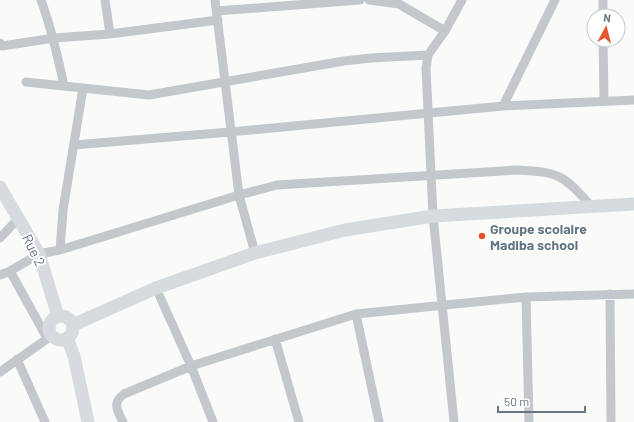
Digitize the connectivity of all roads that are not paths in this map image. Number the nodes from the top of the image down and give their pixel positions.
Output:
1 (41, 0) edge
2 (105, 0) edge
3 (215, 0) edge
4 (360, 0) edge
5 (368, 0) edge
6 (462, 0) edge
7 (555, 0) edge
8 (218, 15) junction
9 (445, 31) junction
10 (110, 34) junction
11 (54, 38) junction
12 (0, 43) edge
13 (603, 48) edge
14 (428, 55) junction
15 (26, 82) dead end
16 (225, 83) junction
17 (64, 86) junction
18 (83, 88) junction
19 (604, 100) junction
20 (634, 100) edge
21 (503, 106) junction
22 (427, 112) junction
23 (230, 132) junction
24 (74, 145) junction
25 (431, 176) junction
26 (0, 187) edge
27 (239, 195) junction
28 (634, 204) edge
29 (591, 206) junction
30 (433, 216) junction
31 (18, 219) junction
32 (0, 238) edge
33 (60, 250) junction
34 (255, 253) junction
35 (39, 254) junction
36 (10, 271) junction
37 (0, 274) edge
38 (156, 288) junction
39 (610, 294) junction
40 (634, 294) edge
41 (526, 297) junction
42 (443, 304) junction
43 (356, 314) junction
44 (58, 316) junction
45 (73, 326) junction
46 (49, 337) junction
47 (67, 338) junction
48 (275, 339) junction
49 (17, 359) junction
50 (191, 366) junction
51 (0, 372) edge
52 (45, 422) edge
53 (88, 422) edge
54 (123, 422) edge
55 (213, 422) edge
56 (299, 422) edge
57 (379, 422) edge
58 (454, 422) edge
59 (529, 422) edge
60 (611, 422) edge

1 - 11 street
2 - 10 street
3 - 8 street
4 - 8 street
5 - 9 street
6 - 9 street
7 - 21 street
8 - 10 street
8 - 16 street
9 - 14 street
10 - 11 street
11 - 12 street
11 - 17 street
13 - 19 street
14 - 16 street
14 - 22 street
15 - 17 street
16 - 18 street
16 - 23 street
17 - 18 street
18 - 24 street
19 - 20 street
19 - 21 street
21 - 22 street
22 - 23 street
22 - 25 street
23 - 24 street
23 - 27 street
24 - 33 street
25 - 27 street
25 - 29 street
25 - 30 street
26 - 31 street, Rue 2
27 - 33 street
27 - 34 street
28 - 29 street
29 - 30 street
30 - 34 street
30 - 42 street
31 - 32 street
31 - 35 street, Rue 2
33 - 35 street
34 - 38 street
35 - 36 street
35 - 44 street, Rue 2
36 - 37 street
36 - 46 street
38 - 45 street
38 - 50 street
39 - 40 street
39 - 41 street
39 - 60 street
41 - 42 street
41 - 59 street
42 - 43 street
42 - 58 street
43 - 48 street
43 - 57 street
44 - 45 street
44 - 46 street
45 - 47 street
46 - 47 street
46 - 49 street
47 - 53 street
48 - 50 street
48 - 56 street
49 - 51 street
49 - 52 street
50 - 54 street
50 - 55 street

